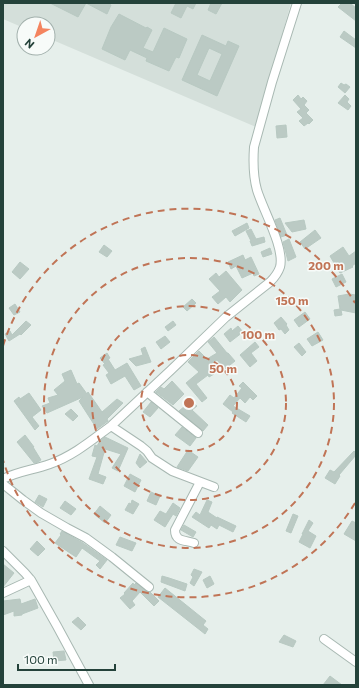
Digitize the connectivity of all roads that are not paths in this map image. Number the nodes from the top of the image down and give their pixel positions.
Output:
1 (297, 3) edge
2 (147, 392) junction
3 (111, 426) junction
4 (198, 433) dead end
5 (3, 479) edge
6 (200, 482) junction
7 (3, 484) edge
8 (214, 487) dead end
9 (194, 543) dead end
10 (3, 552) edge
11 (31, 580) junction
12 (149, 587) dead end
13 (3, 593) edge
14 (324, 639) dead end
15 (356, 662) edge
16 (89, 685) edge

1 - 2 street
2 - 3 street
2 - 4 street
3 - 5 street
3 - 6 street
6 - 8 street
6 - 9 street
7 - 12 street
10 - 11 street
11 - 13 street
11 - 16 street
14 - 15 street

